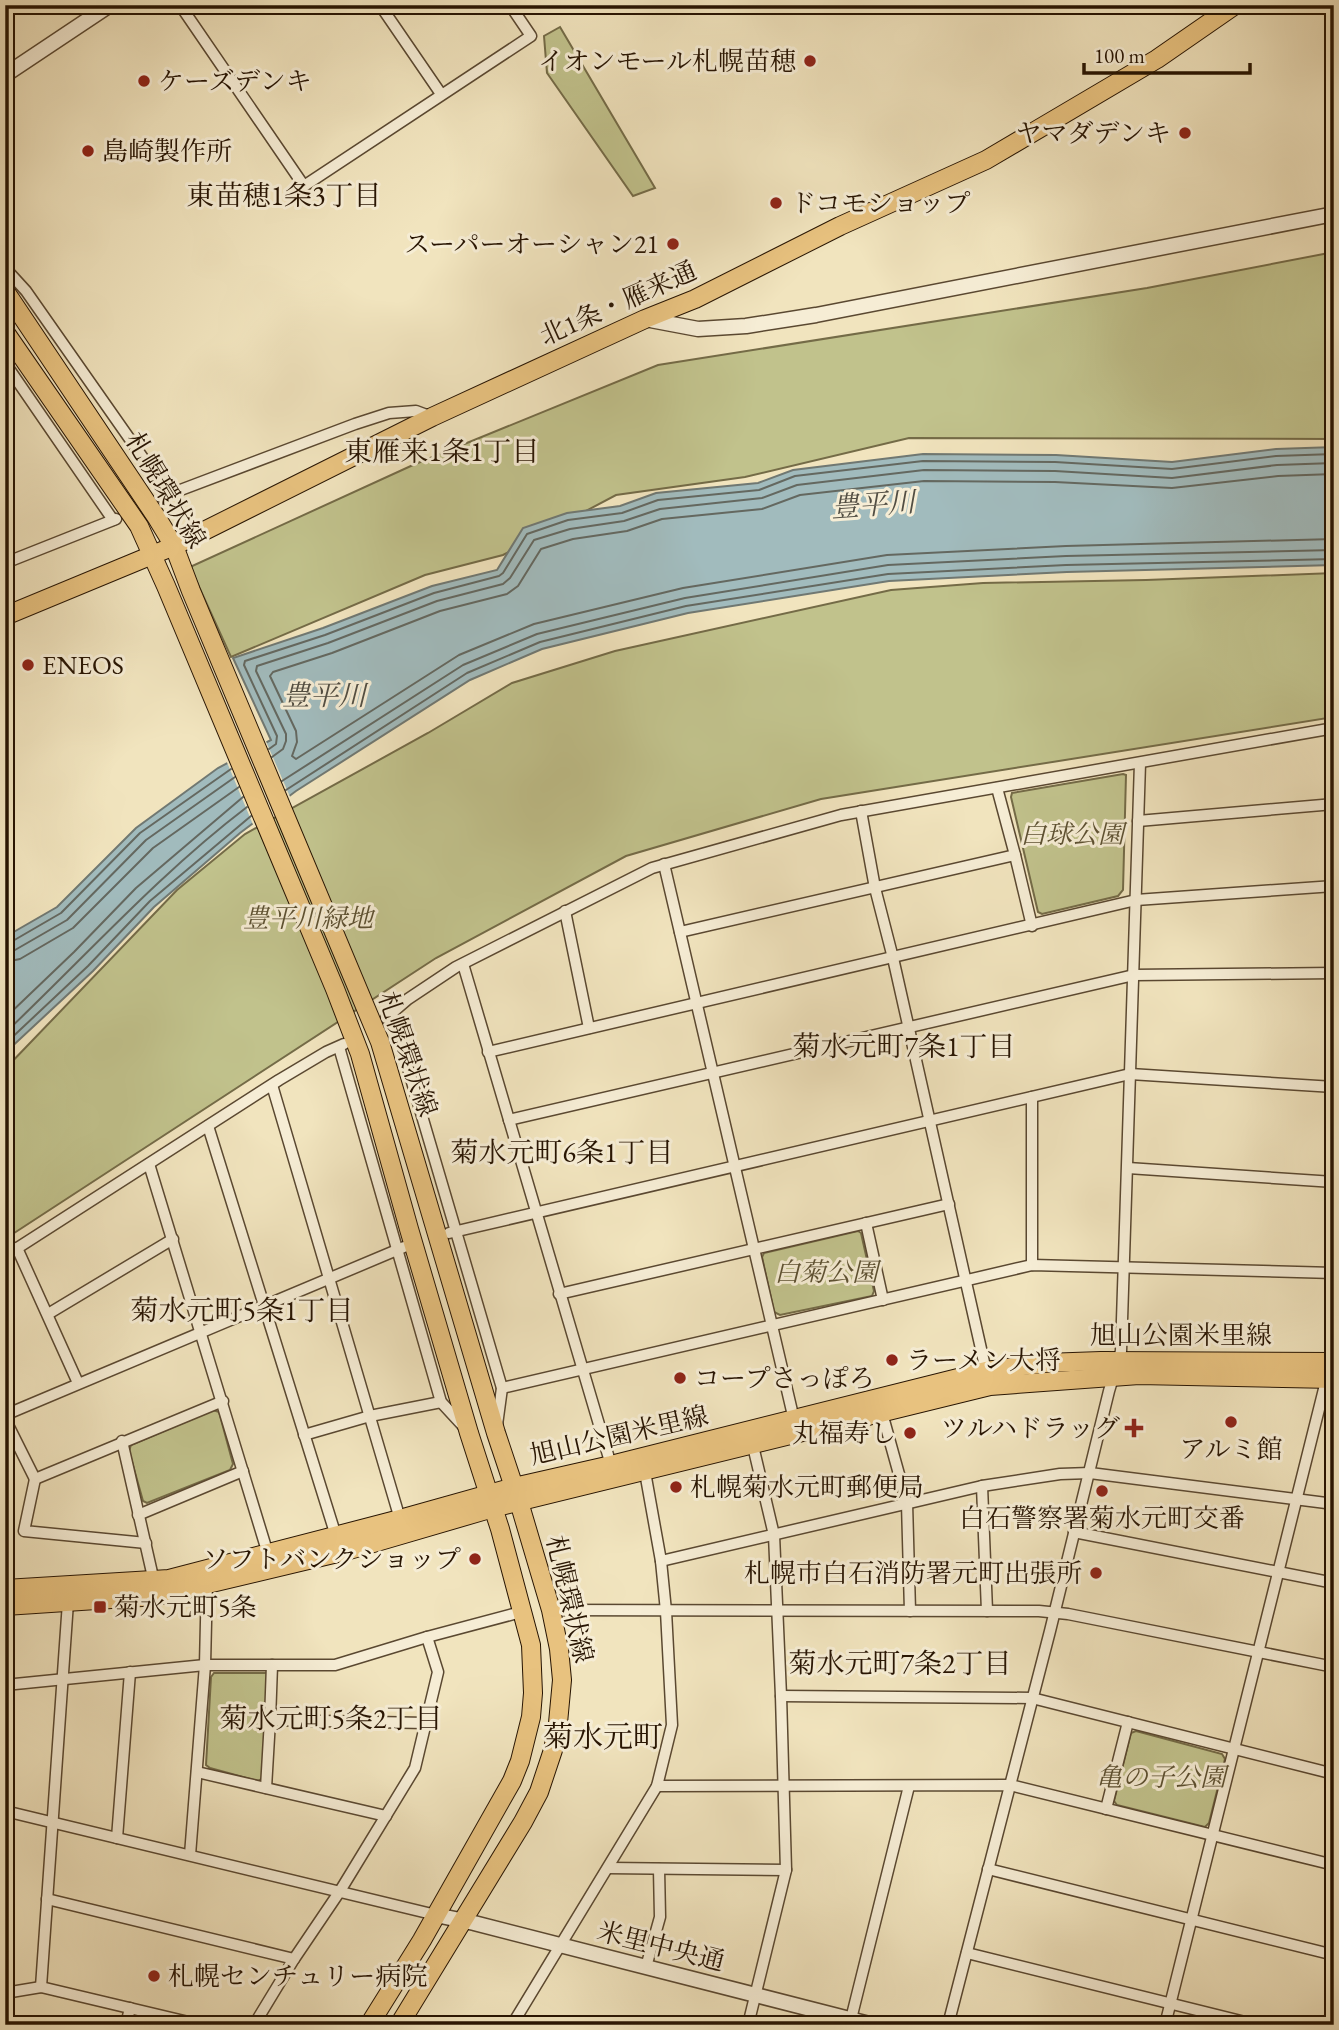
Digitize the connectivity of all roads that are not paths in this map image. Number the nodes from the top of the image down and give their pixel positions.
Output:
1 (110, 5) edge
2 (180, 5) edge
3 (380, 5) edge
4 (510, 5) edge
5 (1235, 5) edge
6 (5, 75) edge
7 (441, 94) junction
8 (1334, 214) edge
9 (5, 268) edge
10 (5, 291) edge
11 (645, 319) junction
12 (5, 332) edge
13 (5, 363) edge
14 (432, 417) junction
15 (174, 546) junction
16 (153, 556) junction
17 (5, 563) edge
18 (5, 616) edge
19 (1334, 728) edge
20 (1140, 763) junction
21 (997, 788) junction
22 (1334, 804) edge
23 (861, 811) junction
24 (1138, 821) junction
25 (1015, 855) junction
26 (664, 864) junction
27 (1334, 886) edge
28 (875, 888) junction
29 (1136, 900) junction
30 (565, 911) junction
31 (1032, 926) junction
32 (680, 932) junction
33 (893, 958) junction
34 (463, 964) junction
35 (1334, 973) edge
36 (1133, 975) junction
37 (697, 1004) junction
38 (908, 1026) junction
39 (589, 1028) junction
40 (488, 1052) junction
41 (712, 1073) junction
42 (1130, 1074) junction
43 (272, 1085) junction
44 (1334, 1087) edge
45 (1032, 1097) junction
46 (509, 1120) junction
47 (930, 1120) junction
48 (208, 1126) junction
49 (149, 1164) junction
50 (734, 1166) junction
51 (1128, 1168) junction
52 (1334, 1182) edge
53 (949, 1204) junction
54 (535, 1212) junction
55 (866, 1223) junction
56 (452, 1232) junction
57 (173, 1239) junction
58 (17, 1248) junction
59 (401, 1248) junction
60 (754, 1249) junction
61 (5, 1256) edge
62 (1032, 1265) junction
63 (1124, 1268) junction
64 (1334, 1273) edge
65 (328, 1278) junction
66 (966, 1280) junction
67 (559, 1294) junction
68 (883, 1300) junction
69 (264, 1305) junction
70 (48, 1314) junction
71 (771, 1326) junction
72 (201, 1332) junction
73 (1332, 1366) edge
74 (1116, 1369) junction
75 (582, 1370) junction
76 (986, 1371) junction
77 (78, 1384) junction
78 (502, 1388) junction
79 (223, 1401) junction
80 (441, 1402) junction
81 (882, 1413) junction
82 (370, 1416) junction
83 (5, 1417) edge
84 (796, 1427) junction
85 (469, 1433) junction
86 (496, 1433) junction
87 (304, 1434) junction
88 (122, 1441) junction
89 (753, 1446) junction
90 (611, 1465) junction
91 (243, 1471) junction
92 (645, 1472) junction
93 (1090, 1473) junction
94 (35, 1479) junction
95 (982, 1486) junction
96 (516, 1495) junction
97 (1296, 1498) junction
98 (491, 1501) junction
99 (907, 1503) junction
100 (1334, 1504) edge
101 (138, 1515) junction
102 (400, 1519) junction
103 (1074, 1532) junction
104 (774, 1535) junction
105 (336, 1536) junction
106 (146, 1543) junction
107 (268, 1554) junction
108 (661, 1561) junction
109 (1278, 1571) junction
110 (206, 1577) junction
111 (1334, 1583) edge
112 (5, 1589) edge
113 (155, 1589) junction
114 (68, 1602) junction
115 (5, 1606) edge
116 (551, 1610) junction
117 (666, 1611) junction
118 (910, 1611) junction
119 (987, 1611) junction
120 (521, 1612) junction
121 (778, 1612) junction
122 (1054, 1612) junction
123 (427, 1637) junction
124 (1258, 1652) junction
125 (205, 1665) junction
126 (272, 1665) junction
127 (1334, 1667) edge
128 (131, 1672) junction
129 (63, 1679) junction
130 (5, 1685) edge
131 (781, 1696) junction
132 (1032, 1698) junction
133 (270, 1720) junction
134 (1128, 1722) junction
135 (426, 1723) junction
136 (1234, 1749) junction
137 (197, 1772) junction
138 (1334, 1774) edge
139 (784, 1785) junction
140 (1010, 1785) junction
141 (657, 1786) junction
142 (909, 1786) junction
143 (266, 1788) junction
144 (1106, 1809) junction
145 (5, 1811) edge
146 (386, 1816) junction
147 (52, 1822) junction
148 (1212, 1836) junction
149 (117, 1838) junction
150 (190, 1855) junction
151 (1334, 1865) edge
152 (608, 1868) junction
153 (659, 1869) junction
154 (988, 1869) junction
155 (786, 1870) junction
156 (340, 1891) junction
157 (47, 1899) junction
158 (436, 1915) junction
159 (1191, 1919) junction
160 (462, 1921) junction
161 (561, 1946) junction
162 (967, 1953) junction
163 (1334, 1955) edge
164 (294, 1959) junction
165 (646, 1967) junction
166 (41, 1987) junction
167 (5, 1993) edge
168 (756, 1995) junction
169 (1334, 2002) edge
170 (1170, 2004) junction
171 (130, 2008) junction
172 (851, 2020) junction
173 (126, 2025) edge
174 (201, 2025) edge
175 (254, 2025) edge
176 (369, 2025) edge
177 (399, 2025) edge
178 (512, 2025) edge
179 (748, 2025) edge
180 (873, 2025) edge
181 (948, 2025) edge
182 (1165, 2025) edge
183 (1258, 2025) edge
184 (1328, 2025) edge

1 - 6 street
2 - 7 street
3 - 7 street
4 - 7 street
5 - 11 main road, 北1条・雁来通
8 - 11 street
9 - 14 street
10 - 15 main road, 札幌環状線
11 - 14 main road, 北1条・雁来通
12 - 16 main road, 札幌環状線
13 - 17 street
14 - 15 main road, 北1条・雁来通
15 - 16 main road, 北1条・雁来通
15 - 86 main road, 札幌環状線
16 - 18 main road, 北1条・雁来通
16 - 85 main road, 札幌環状線
19 - 20 street
20 - 21 street
20 - 24 street
21 - 23 street
21 - 25 street
22 - 24 street
23 - 26 street
23 - 28 street
24 - 29 street
25 - 28 street
25 - 31 street
26 - 30 street
26 - 32 street
27 - 29 street
28 - 32 street
28 - 33 street
29 - 31 street
29 - 36 street
30 - 34 street
30 - 39 street
31 - 33 street
32 - 37 street
33 - 37 street
33 - 38 street
34 - 40 street
34 - 56 street
35 - 36 street
36 - 38 street
36 - 42 street
37 - 39 street
37 - 41 street
38 - 41 street
38 - 47 street
39 - 40 street
40 - 46 street
41 - 46 street
41 - 50 street
42 - 44 street
42 - 45 street
42 - 51 street
43 - 48 street
43 - 59 street
43 - 65 street
45 - 47 street
45 - 62 street
46 - 54 street
47 - 50 street
47 - 53 street
48 - 49 street
48 - 69 street
49 - 57 street
49 - 58 street
50 - 54 street
50 - 60 street
51 - 52 street
51 - 63 street
53 - 55 street
53 - 66 street
54 - 56 street
54 - 67 street
55 - 60 street
55 - 68 street
56 - 78 street
57 - 70 street
57 - 72 street
58 - 61 street
58 - 70 street
59 - 65 street
59 - 80 street
60 - 67 street
60 - 71 street
62 - 63 street
62 - 66 street
63 - 64 street
63 - 74 street
65 - 69 street
65 - 82 street
66 - 68 street
66 - 76 street
67 - 75 street
68 - 71 street
69 - 72 street
69 - 87 street
70 - 77 street
71 - 75 street
71 - 84 street
72 - 77 street
72 - 79 street
73 - 74 main road, 旭山公園米里線
73 - 97 street
74 - 76 main road, 旭山公園米里線
74 - 81 main road, 旭山公園米里線
74 - 93 street
75 - 78 street
75 - 90 street
76 - 84 main road, 旭山公園米里線
77 - 83 street
78 - 86 street
79 - 88 street
79 - 91 street
80 - 82 street
80 - 85 street
81 - 84 main road, 旭山公園米里線
81 - 99 street
82 - 87 street
82 - 102 street
83 - 94 street
84 - 89 main road, 旭山公園米里線
84 - 90 main road, 旭山公園米里線
85 - 98 main road, 札幌環状線
86 - 96 main road, 札幌環状線
87 - 105 street
88 - 94 street
88 - 101 street
89 - 92 main road, 旭山公園米里線
89 - 104 street
90 - 96 main road, 旭山公園米里線
91 - 101 street
91 - 107 street
92 - 96 main road, 旭山公園米里線
92 - 108 street
93 - 95 street
93 - 97 street
93 - 103 street
94 - 106 street
95 - 99 street
95 - 119 street
96 - 98 main road, 旭山公園米里線
96 - 116 main road, 札幌環状線
97 - 100 street
97 - 109 street
98 - 102 main road, 旭山公園米里線
98 - 110 main road, 旭山公園米里線
98 - 120 main road, 札幌環状線
99 - 104 street
99 - 118 street
101 - 106 street
102 - 105 main road, 旭山公園米里線
103 - 109 street
103 - 122 street
104 - 108 street
104 - 121 street
105 - 107 main road, 旭山公園米里線
106 - 113 street
107 - 110 main road, 旭山公園米里線
108 - 117 street
109 - 111 street
109 - 124 street
110 - 113 main road, 旭山公園米里線
110 - 125 street
112 - 113 main road, 旭山公園米里線
113 - 114 main road, 旭山公園米里線
114 - 115 main road, 旭山公園米里線
114 - 129 street
116 - 117 street
116 - 160 main road, 札幌環状線
117 - 121 street
117 - 141 street
118 - 119 street
118 - 121 street
119 - 122 street
120 - 123 street
120 - 158 main road, 札幌環状線
121 - 131 street
122 - 124 street
122 - 132 street
123 - 126 street
123 - 135 street
124 - 127 street
124 - 136 street
125 - 126 street
125 - 128 street
125 - 137 street
126 - 133 street
128 - 129 street
128 - 149 street
129 - 130 street
129 - 147 street
131 - 132 street
131 - 139 street
132 - 134 street
132 - 140 street
133 - 135 street
133 - 143 street
134 - 136 street
134 - 144 street
135 - 146 street
136 - 138 street
136 - 148 street
137 - 143 street
137 - 150 street
139 - 141 street
139 - 142 street
139 - 155 street
140 - 142 street
140 - 144 street
140 - 154 street
141 - 152 street
142 - 172 street
143 - 146 street
144 - 148 street
145 - 147 street
146 - 156 street
147 - 149 street
147 - 157 street
148 - 151 street
148 - 159 street
149 - 150 street
150 - 156 street
152 - 153 street
152 - 161 street
153 - 155 street
153 - 165 street
154 - 159 street
154 - 162 street
155 - 168 street
156 - 158 street
156 - 164 street
157 - 164 street
157 - 166 street
158 - 160 street, 米里中央通
158 - 176 main road, 札幌環状線
159 - 163 street
159 - 170 street
160 - 161 street, 米里中央通
160 - 177 main road, 札幌環状線
161 - 165 street, 米里中央通
161 - 178 street
162 - 170 street
162 - 181 street
164 - 175 street
165 - 168 street, 米里中央通
166 - 167 street
166 - 171 street
168 - 172 street, 米里中央通
168 - 179 street
169 - 184 street
170 - 182 street
170 - 183 street
171 - 173 street
171 - 174 street
172 - 180 street, 米里中央通

